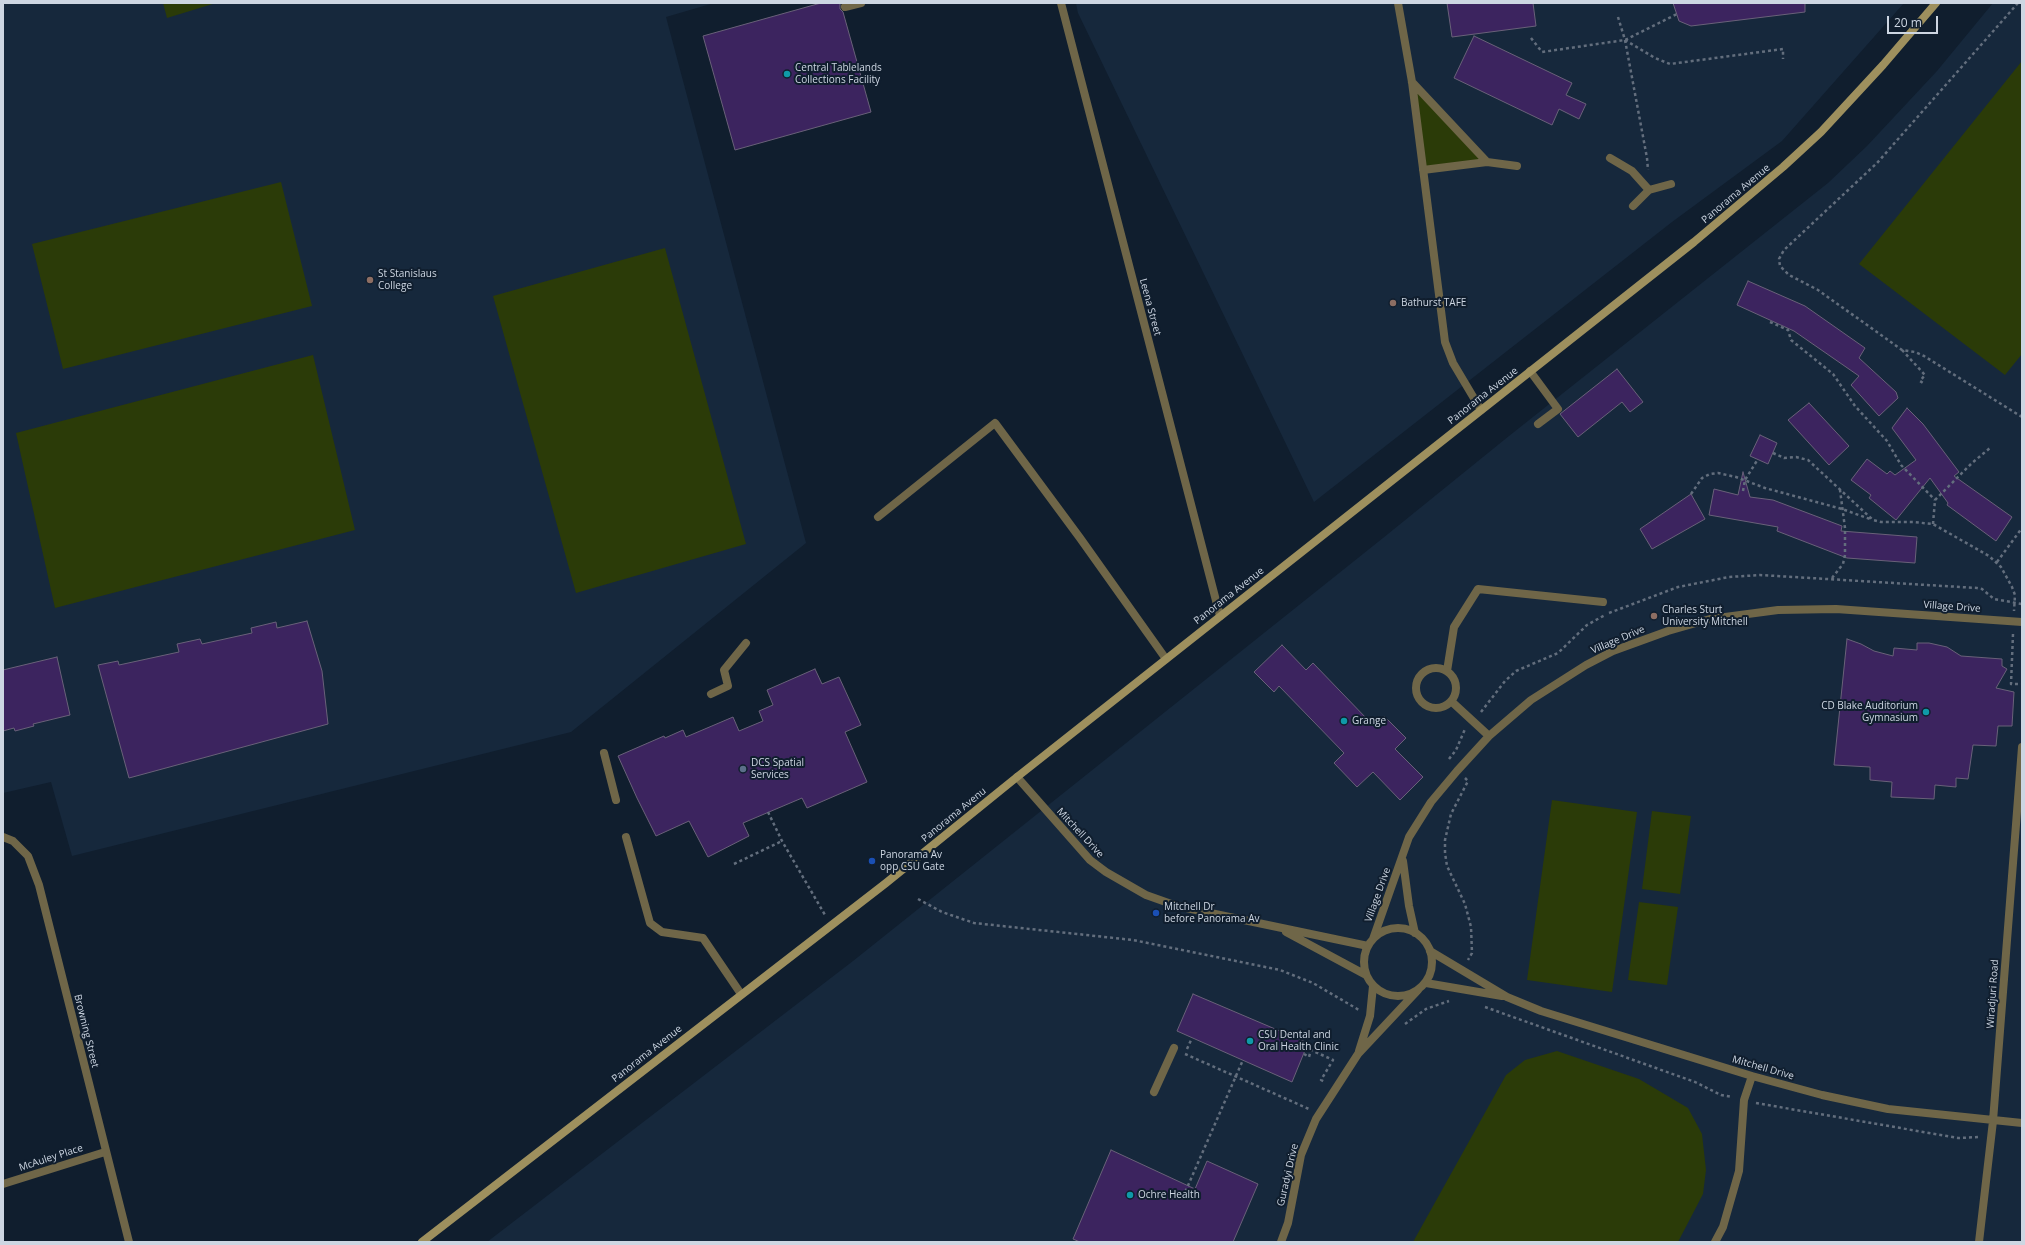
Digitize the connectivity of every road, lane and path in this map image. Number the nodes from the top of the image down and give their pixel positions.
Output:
1 (860, 3) edge
2 (1061, 3) edge
3 (1398, 3) edge
4 (1936, 3) edge
5 (2018, 3) edge
6 (845, 7) dead end
7 (1677, 14) dead end
8 (1618, 17) dead end
9 (1531, 38) dead end
10 (1625, 40) junction
11 (1783, 59) dead end
12 (1412, 82) junction
13 (1610, 158) dead end
14 (1487, 162) junction
15 (1517, 166) dead end
16 (1423, 170) junction
17 (1671, 184) dead end
18 (1649, 190) junction
19 (1633, 206) dead end
20 (1770, 322) dead end
21 (1902, 350) junction
22 (1530, 371) junction
23 (1922, 383) dead end
24 (1481, 410) junction
25 (2022, 417) edge
26 (1538, 424) dead end
27 (1990, 448) dead end
28 (1773, 452) dead end
29 (1758, 459) dead end
30 (1745, 480) junction
31 (1743, 490) dead end
32 (1840, 490) junction
33 (1691, 494) dead end
34 (1935, 500) junction
35 (1842, 509) junction
36 (878, 517) dead end
37 (1873, 520) junction
38 (1933, 524) junction
39 (2022, 528) edge
40 (1997, 562) junction
41 (1832, 579) dead end
42 (1603, 602) dead end
43 (1220, 616) junction
44 (2013, 622) junction
45 (2022, 622) edge
46 (746, 643) dead end
47 (1166, 659) junction
48 (1447, 671) junction
49 (2022, 684) edge
50 (711, 694) dead end
51 (1451, 701) junction
52 (1463, 731) dead end
53 (1489, 736) junction
54 (2022, 747) edge
55 (604, 753) dead end
56 (1457, 771) junction
57 (1017, 777) junction
58 (616, 800) dead end
59 (768, 812) dead end
60 (3, 837) edge
61 (626, 837) dead end
62 (782, 840) junction
63 (1402, 858) junction
64 (734, 864) dead end
65 (886, 883) joint
66 (918, 898) dead end
67 (830, 925) junction
68 (1278, 928) junction
69 (1415, 933) junction
70 (1371, 942) junction
71 (1430, 951) junction
72 (1462, 970) junction
73 (1366, 975) junction
74 (1426, 983) junction
75 (1373, 986) junction
76 (1455, 987) junction
77 (1418, 990) junction
78 (741, 994) junction
79 (1507, 996) junction
80 (1483, 1006) dead end
81 (1370, 1016) junction
82 (1386, 1024) junction
83 (1192, 1038) dead end
84 (1174, 1048) dead end
85 (1304, 1054) dead end
86 (1358, 1054) junction
87 (1243, 1060) dead end
88 (1752, 1076) junction
89 (1235, 1077) junction
90 (1326, 1083) dead end
91 (1154, 1092) dead end
92 (1744, 1100) junction
93 (1309, 1110) dead end
94 (1993, 1120) junction
95 (2022, 1123) edge
96 (1991, 1138) junction
97 (106, 1152) junction
98 (3, 1184) edge
99 (1183, 1198) dead end
100 (129, 1242) edge
101 (422, 1242) edge
102 (1281, 1242) edge
103 (1715, 1242) edge
104 (1979, 1242) edge

1 - 6 street
2 - 43 street, Leena Street
3 - 12 street
4 - 22 street, Panorama Avenue
5 - 21 path
7 - 10 path
8 - 10 path
9 - 10 path
10 - 11 path
10 - 18 path
12 - 14 street
12 - 16 street
13 - 18 street
14 - 15 street
14 - 16 street
16 - 24 street
17 - 18 street
18 - 19 street
20 - 34 path
21 - 23 path
21 - 25 path
22 - 24 street, Panorama Avenue
22 - 26 street
24 - 43 street, Panorama Avenue
27 - 34 path
28 - 32 path
29 - 30 path
30 - 31 path
30 - 33 path
30 - 35 path
32 - 35 path
32 - 37 path
34 - 38 path
35 - 37 path
35 - 41 path
36 - 47 street
37 - 38 path
38 - 40 path
39 - 40 path
40 - 44 path
42 - 48 street
43 - 47 street, Panorama Avenue
44 - 45 street, Village Drive
44 - 49 path
44 - 53 street, Village Drive
46 - 50 street
47 - 57 street, Panorama Avenue
48 - 51 street
48 - 51 street
51 - 53 street
52 - 56 path
53 - 56 street, Village Drive
54 - 94 street, Wiradjuri Road
55 - 58 street
56 - 63 street, Village Drive
56 - 72 path
57 - 65 street, Panorama Avenu
57 - 68 street, Mitchell Drive
59 - 62 path
60 - 97 street, Browning Street
61 - 78 street
62 - 64 path
62 - 67 path
63 - 69 street, Village Drive
63 - 70 street, Village Drive
65 - 67 street, Panorama Avenue
66 - 81 path
67 - 78 street, Panorama Avenue
68 - 70 street, Mitchell Drive
68 - 73 street, Mitchell Drive
69 - 70 street
69 - 71 street
70 - 73 street
71 - 72 street, Mitchell Drive
71 - 74 street
72 - 79 street, Mitchell Drive
73 - 75 street
74 - 76 street, Mitchell Drive
74 - 77 street
75 - 77 street
75 - 81 street, Guradyi Drive
76 - 79 street, Mitchell Drive
76 - 82 path
77 - 82 street, Guradyi Drive
78 - 101 street, Panorama Avenue
79 - 88 street, Mitchell Drive
80 - 92 path
81 - 86 street, Guradyi Drive
82 - 86 street, Guradyi Drive
83 - 89 path
84 - 91 street
85 - 90 path
86 - 102 street, Guradyi Drive
87 - 89 path
88 - 92 street
88 - 94 street, Mitchell Drive
89 - 93 path
89 - 99 path
92 - 96 path
92 - 103 street
94 - 95 street, Mitchell Drive
94 - 96 street, Wiradjuri Road
96 - 104 street, Wiradjuri Road
97 - 98 street, McAuley Place
97 - 100 street, Browning Street

